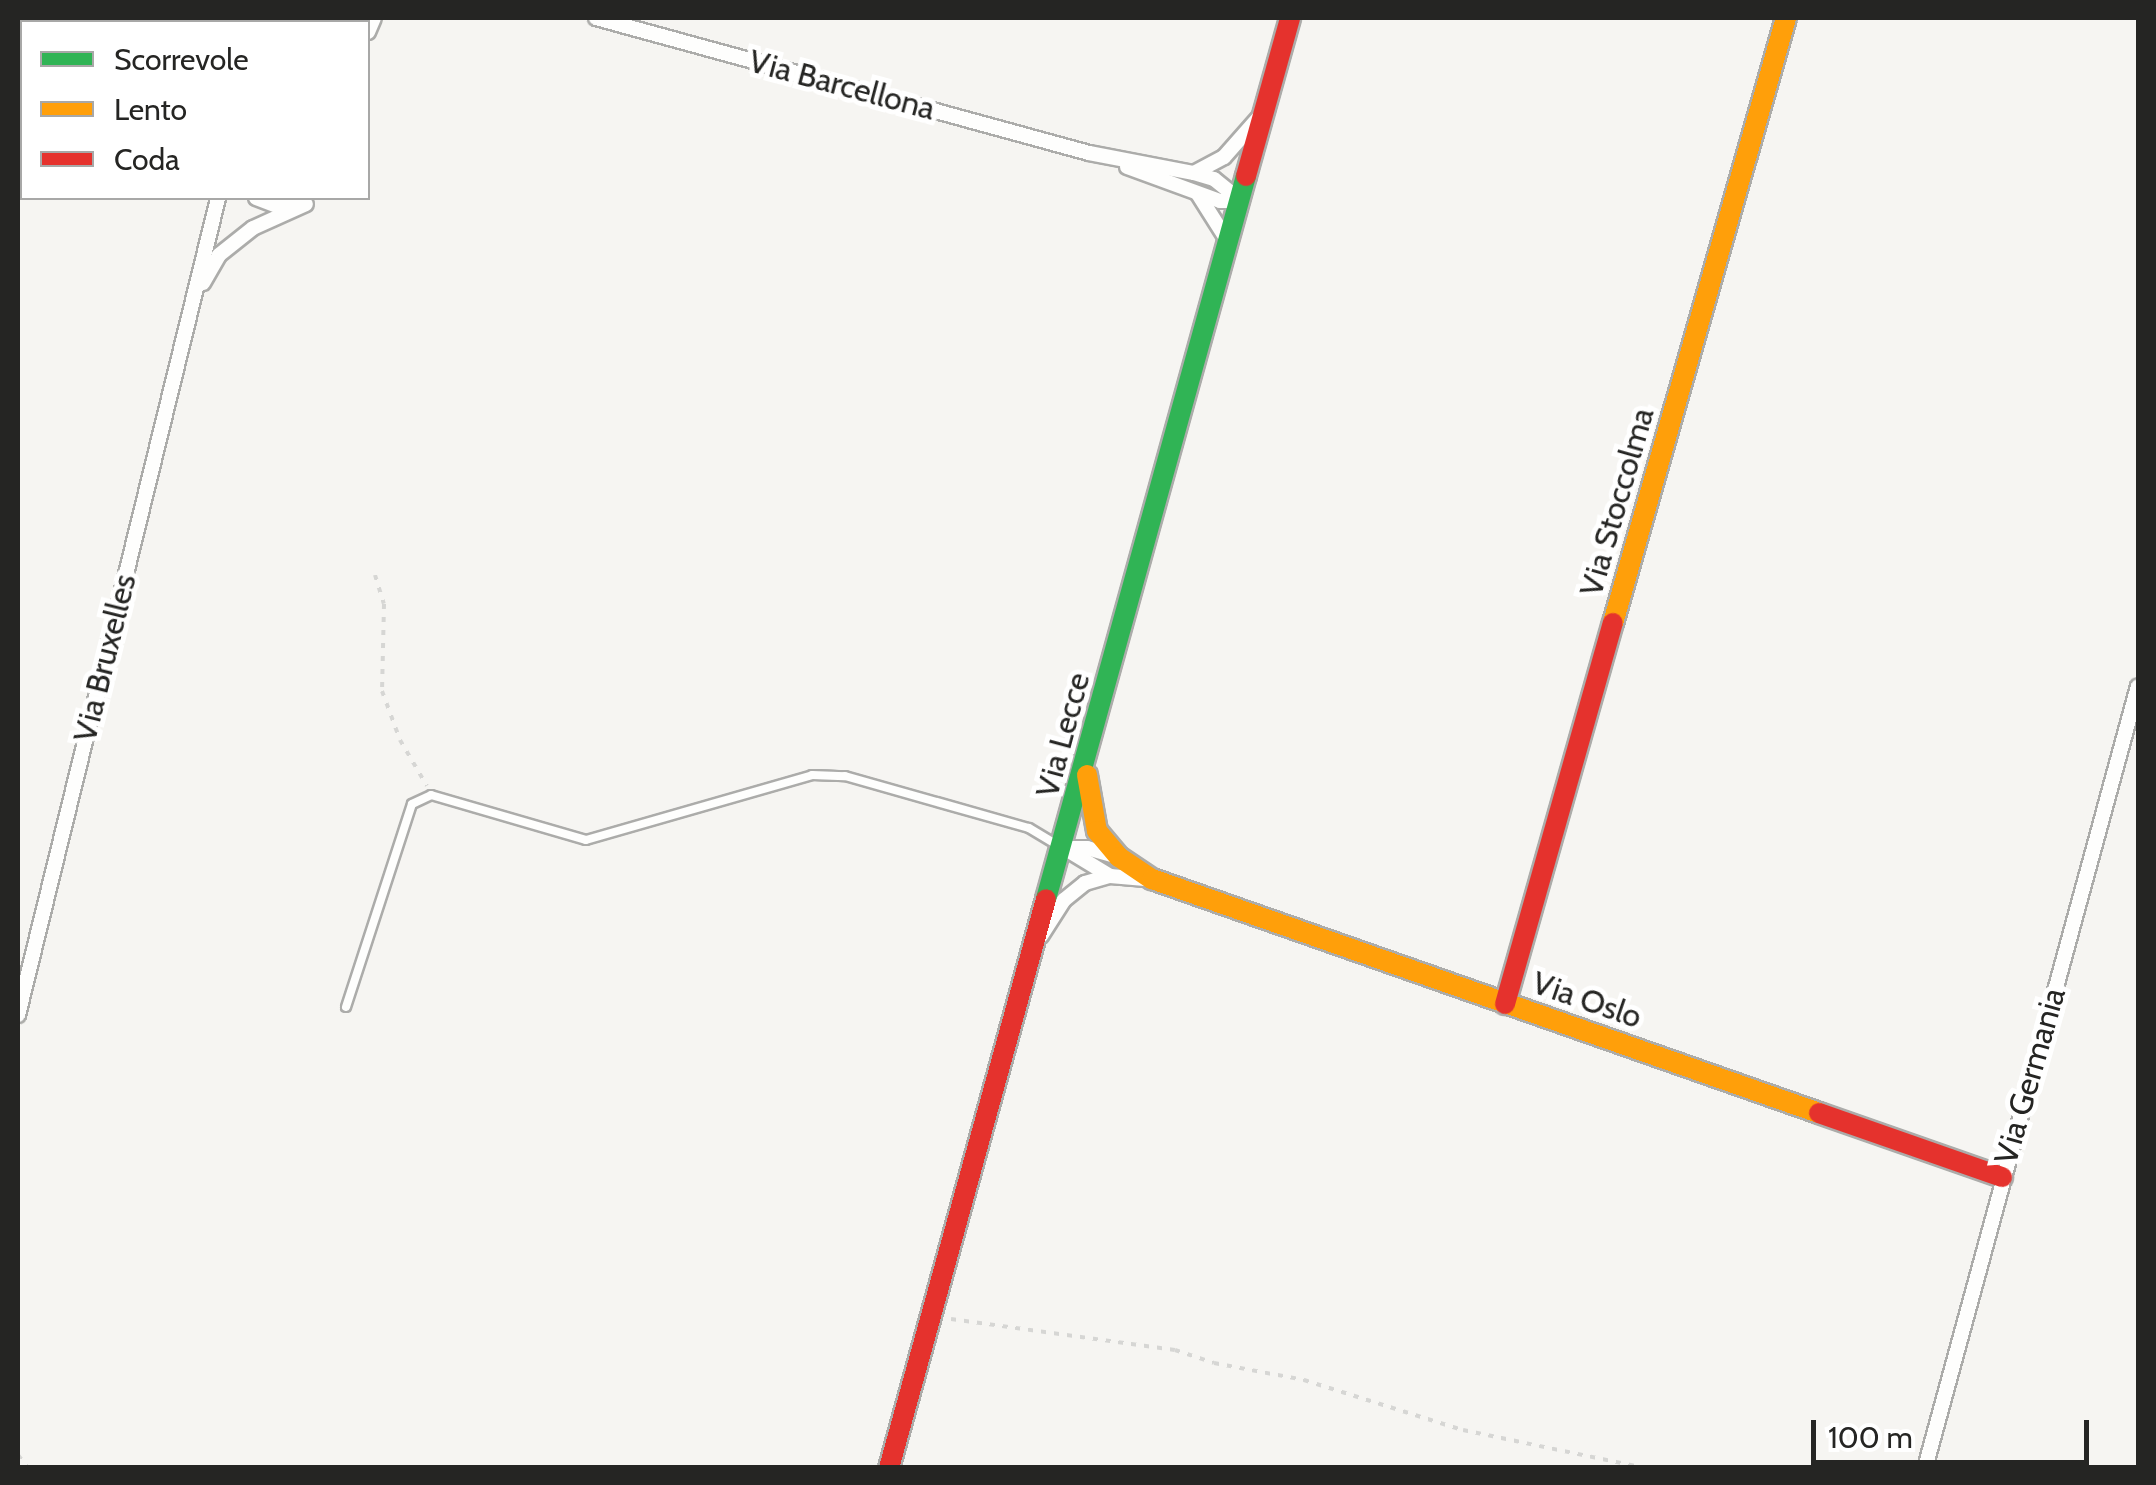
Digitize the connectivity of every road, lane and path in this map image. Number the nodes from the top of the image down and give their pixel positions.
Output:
1 (596, 18) edge
2 (1290, 18) edge
3 (1786, 18) edge
4 (630, 22) edge
5 (1264, 111) junction
6 (1089, 153) junction
7 (1194, 173) junction
8 (1197, 194) junction
9 (217, 200) edge
10 (261, 200) edge
11 (308, 200) edge
12 (1241, 201) junction
13 (1229, 244) junction
14 (192, 301) junction
15 (375, 575) dead end
16 (2138, 686) edge
17 (1086, 764) junction
18 (432, 795) junction
19 (1063, 848) junction
20 (1114, 866) junction
21 (1033, 950) junction
22 (1504, 1004) junction
23 (346, 1007) dead end
24 (18, 1015) edge
25 (2002, 1177) junction
26 (931, 1316) junction
27 (18, 1455) edge
28 (28, 1468) edge
29 (889, 1468) edge
30 (1645, 1468) edge
31 (1925, 1468) edge

1 - 4 street, Via Barcellona
2 - 5 street, Via Lecce
3 - 22 street, Via Stoccolma
4 - 6 street, Via Barcellona
5 - 7 street
5 - 12 street, Via Lecce
6 - 7 street, Via Barcellona
6 - 8 street, Via Barcellona
7 - 12 street, Via Barcellona
8 - 12 street, Via Barcellona
8 - 13 street
9 - 14 street, Via Bruxelles
10 - 11 street, Via Bruxelles
11 - 14 street, Via Bruxelles
12 - 13 street, Via Lecce
13 - 17 street, Via Lecce
14 - 24 street, Via Bruxelles
15 - 18 path
16 - 25 street, Via Germania
17 - 19 street, Via Lecce
17 - 20 street
18 - 19 lane
18 - 23 lane
19 - 20 street
19 - 21 street, Via Lecce
20 - 21 street
20 - 22 street, Via Oslo
21 - 26 street, Via Lecce
22 - 25 street, Via Oslo
25 - 31 street, Via Germania
26 - 29 street, Via Lecce
26 - 30 path
27 - 28 path

